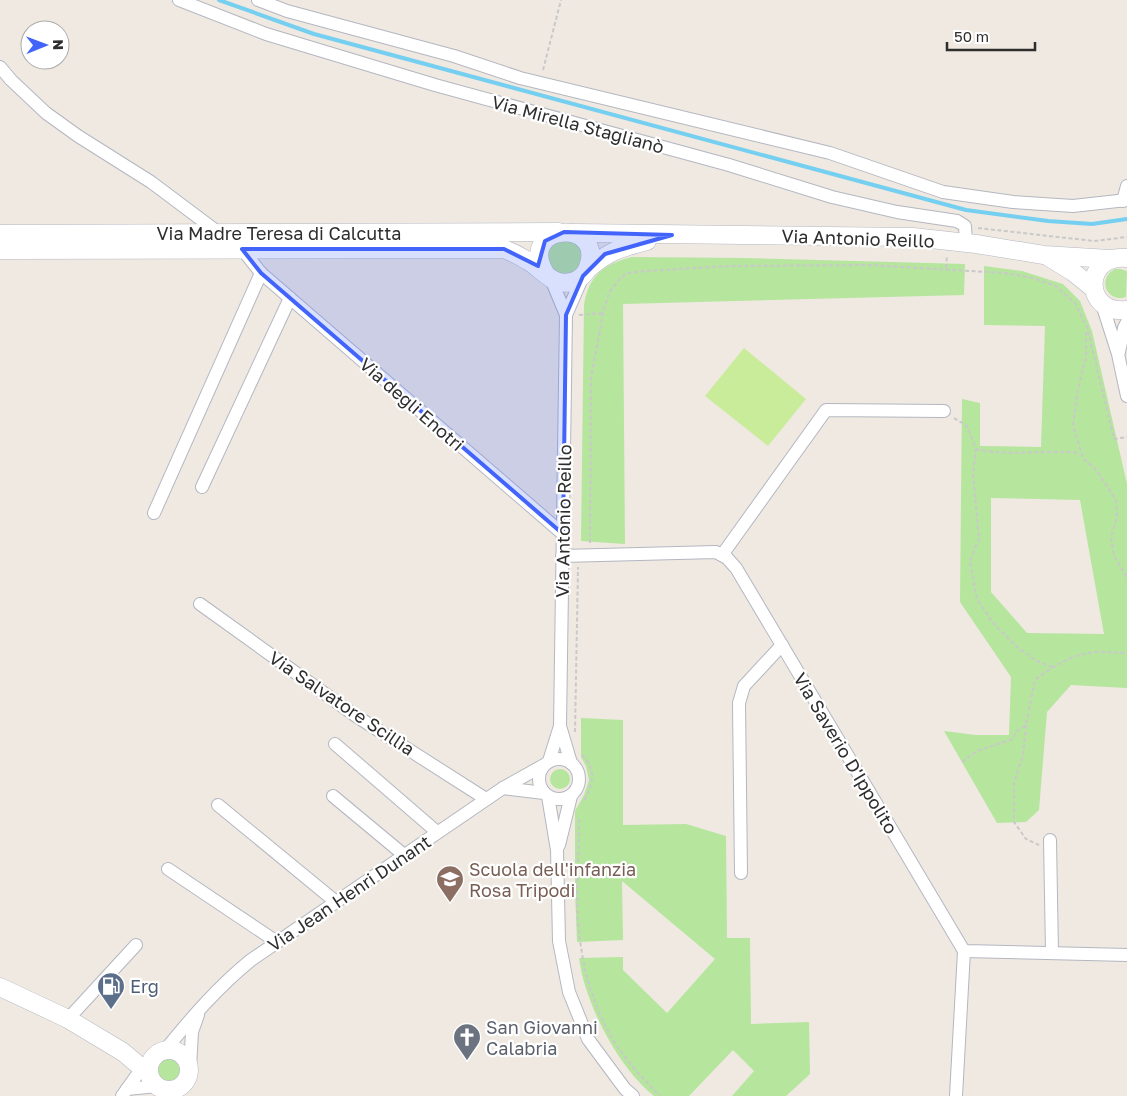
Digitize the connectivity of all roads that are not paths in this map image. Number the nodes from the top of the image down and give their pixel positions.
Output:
1 (180, 0) edge
2 (258, 0) edge
3 (0, 67) edge
4 (1127, 186) edge
5 (1125, 200) edge
6 (219, 233) junction
7 (566, 233) junction
8 (0, 234) edge
9 (672, 235) junction
10 (966, 243) junction
11 (242, 249) junction
12 (0, 250) edge
13 (1044, 255) junction
14 (1118, 258) edge
15 (261, 273) junction
16 (585, 273) junction
17 (548, 276) junction
18 (1098, 296) junction
19 (290, 298) junction
20 (1127, 310) edge
21 (566, 315) junction
22 (1127, 322) edge
23 (1118, 354) junction
24 (1127, 396) edge
25 (944, 411) road end
26 (202, 487) dead end
27 (154, 513) dead end
28 (563, 534) junction
29 (722, 555) junction
30 (562, 556) junction
31 (200, 604) dead end
32 (782, 645) junction
33 (560, 726) junction
34 (335, 744) dead end
35 (576, 759) junction
36 (547, 763) junction
37 (503, 788) junction
38 (546, 794) junction
39 (333, 796) dead end
40 (571, 796) junction
41 (486, 799) junction
42 (218, 805) dead end
43 (437, 832) junction
44 (1050, 845) road end
45 (557, 850) junction
46 (404, 855) junction
47 (168, 869) dead end
48 (741, 873) dead end
49 (336, 902) junction
50 (277, 942) junction
51 (136, 945) dead end
52 (964, 951) junction
53 (1052, 953) junction
54 (1127, 955) edge
55 (0, 988) edge
56 (201, 1006) junction
57 (68, 1019) junction
58 (123, 1052) junction
59 (190, 1071) junction
60 (159, 1072) edge
61 (125, 1092) edge
62 (194, 1096) edge
63 (633, 1096) edge
64 (956, 1096) edge

1 - 10 street, Via Mirella Staglianò
2 - 5 street
3 - 6 street
4 - 5 street
6 - 7 main road, Via Madre Teresa di Calcutta
6 - 8 main road, Via Madre Teresa di Calcutta
7 - 9 main road, Via Antonio Reillo
7 - 16 main road
7 - 17 main road
9 - 10 main road, Via Antonio Reillo
9 - 16 main road, Via Antonio Reillo
10 - 13 main road, Via Antonio Reillo
11 - 12 main road, Via Madre Teresa di Calcutta
11 - 15 street, Via degli Enotri
11 - 17 main road, Via Madre Teresa di Calcutta
13 - 14 main road, Via Antonio Reillo
13 - 18 main road, Via Antonio Reillo
14 - 18 main road
15 - 19 street, Via degli Enotri
15 - 27 street
16 - 17 main road
16 - 21 street, Via Antonio Reillo
17 - 21 street, Via Antonio Reillo
18 - 20 main road
18 - 23 street
19 - 26 street
19 - 28 street, Via degli Enotri
21 - 28 street, Via Antonio Reillo
22 - 23 street
23 - 24 street
25 - 29 street
28 - 30 street, Via Antonio Reillo
29 - 30 street
29 - 32 street, Via Saverio D'Ippolito
30 - 33 street, Via Antonio Reillo
31 - 41 street, Via Salvatore Scillìa
32 - 48 street
32 - 52 street, Via Saverio D'Ippolito
33 - 35 street, Via Antonio Reillo
33 - 36 street, Via Antonio Reillo
34 - 43 street
35 - 36 street
35 - 40 street
36 - 37 street, Via Jean Henri Dunant
36 - 38 street
37 - 38 street
37 - 41 street, Via Jean Henri Dunant
38 - 40 street
38 - 45 street
39 - 46 street
40 - 45 street
41 - 43 street, Via Jean Henri Dunant
42 - 49 street
43 - 46 street, Via Jean Henri Dunant
44 - 53 street
45 - 63 street
46 - 49 street, Via Jean Henri Dunant
47 - 50 street
49 - 50 street, Via Jean Henri Dunant
50 - 56 street, Via Jean Henri Dunant
51 - 57 street
52 - 53 street
52 - 64 street
53 - 54 street
55 - 57 main road
56 - 59 street, Via Jean Henri Dunant
56 - 60 street, Via Jean Henri Dunant
57 - 58 main road
58 - 60 main road
58 - 60 main road
59 - 60 main road
59 - 60 main road
59 - 62 main road
60 - 61 street
60 - 61 street, Via Jean Henri Dunant

